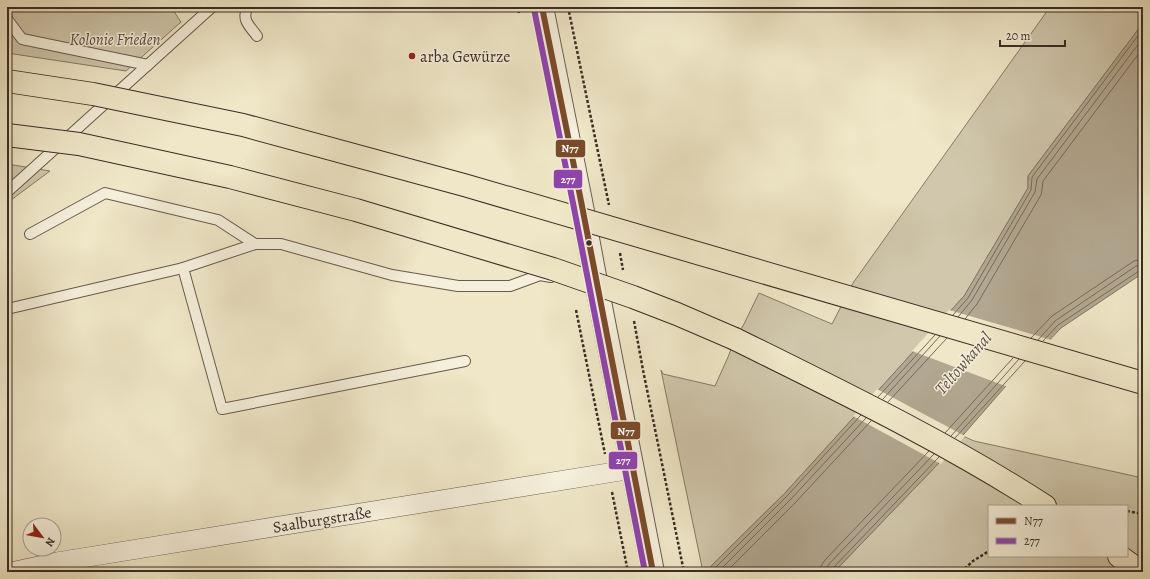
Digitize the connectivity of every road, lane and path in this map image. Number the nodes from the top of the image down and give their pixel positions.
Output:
1 (212, 7) edge
2 (247, 7) edge
3 (542, 7) edge
4 (568, 7) edge
5 (7, 19) edge
6 (257, 36) dead end
7 (148, 65) junction
8 (7, 81) edge
9 (7, 135) edge
10 (7, 192) edge
11 (609, 207) dead end
12 (30, 234) dead end
13 (255, 244) junction
14 (619, 252) dead end
15 (183, 268) junction
16 (624, 274) dead end
17 (598, 290) junction
18 (7, 309) edge
19 (576, 310) dead end
20 (634, 318) dead end
21 (465, 360) dead end
22 (1143, 383) edge
23 (595, 405) dead end
24 (633, 469) junction
25 (1043, 505) edge
26 (1128, 511) edge
27 (1143, 514) edge
28 (988, 552) edge
29 (1120, 557) edge
30 (651, 562) edge
31 (11, 572) edge
32 (684, 572) edge
33 (961, 572) edge
34 (1141, 572) edge

1 - 7 lane
2 - 6 lane
3 - 17 street
4 - 11 path
5 - 7 lane
7 - 10 lane
8 - 22 highway, bridge
9 - 25 highway, bridge
12 - 13 lane
13 - 15 lane
13 - 17 lane
14 - 16 path
15 - 18 lane
15 - 21 lane
17 - 24 street
19 - 23 path
20 - 32 path
24 - 30 street
24 - 31 street, Saalburgstraße
26 - 27 path
28 - 33 path
29 - 34 highway

